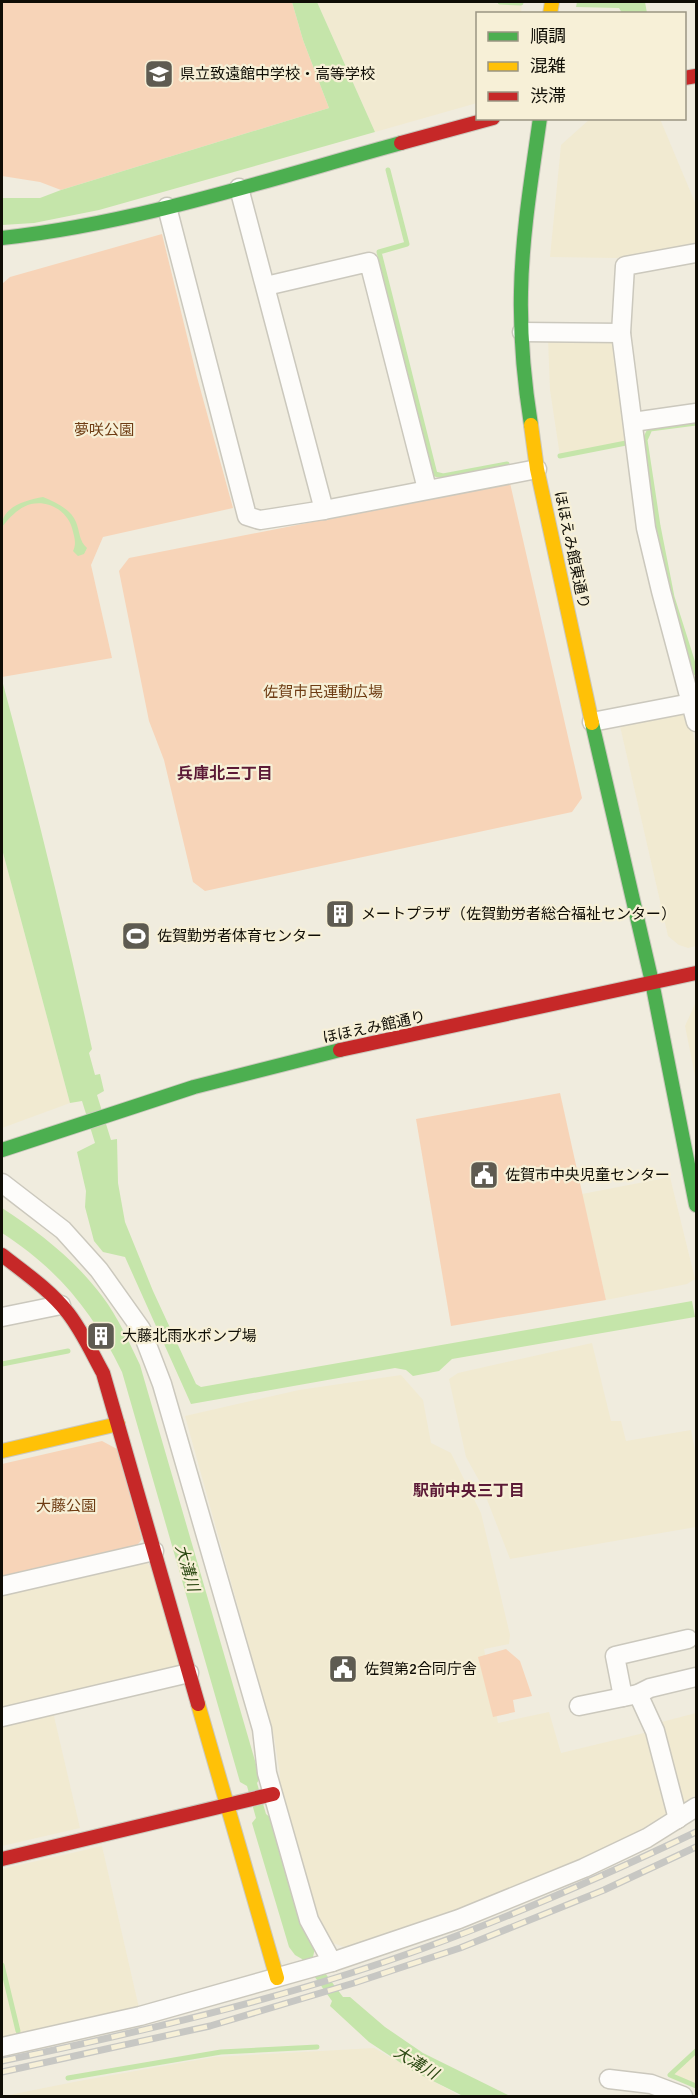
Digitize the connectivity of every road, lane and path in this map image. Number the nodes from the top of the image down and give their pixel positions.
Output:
1 (486, 120) edge
2 (540, 120) edge
3 (239, 188) junction
4 (167, 207) junction
5 (2, 237) edge
6 (696, 253) edge
7 (266, 286) junction
8 (522, 332) junction
9 (621, 333) junction
10 (696, 413) edge
11 (633, 422) junction
12 (537, 469) junction
13 (427, 489) junction
14 (324, 510) junction
15 (694, 703) edge
16 (592, 722) junction
17 (696, 722) edge
18 (696, 973) edge
19 (652, 982) junction
20 (2, 1150) edge
21 (2, 1183) edge
22 (696, 1205) edge
23 (2, 1255) edge
24 (61, 1305) junction
25 (2, 1317) edge
26 (118, 1424) junction
27 (2, 1451) edge
28 (154, 1551) junction
29 (2, 1586) edge
30 (688, 1639) dead end
31 (189, 1673) junction
32 (696, 1677) edge
33 (631, 1695) junction
34 (579, 1706) dead end
35 (2, 1717) edge
36 (270, 1795) junction
37 (227, 1805) junction
38 (696, 1807) edge
39 (678, 1819) junction
40 (2, 1858) edge
41 (332, 1962) junction
42 (277, 1978) junction
43 (2, 2047) edge
44 (609, 2079) dead end
45 (683, 2097) edge

1 - 3 street
2 - 8 street, ほほえみ館東通り
3 - 4 street
3 - 7 street
4 - 5 street
4 - 14 street
6 - 9 street
7 - 13 street
7 - 14 street
8 - 9 street
8 - 12 street, ほほえみ館東通り
9 - 11 street
10 - 11 street
11 - 15 street
12 - 13 street
12 - 16 street, ほほえみ館東通り
13 - 14 street
15 - 16 street
15 - 17 street
16 - 19 street, ほほえみ館東通り
18 - 19 street, ほほえみ館通り
19 - 20 street, ほほえみ館通り
19 - 22 street, ほほえみ館東通り
21 - 36 street
23 - 24 street
24 - 25 street
24 - 26 street
26 - 27 street
26 - 28 street
28 - 29 street
28 - 31 street
30 - 33 street
31 - 35 street
31 - 37 street
32 - 33 street
33 - 34 street
33 - 39 street
36 - 37 street
36 - 41 street
37 - 40 street
37 - 42 street
38 - 39 street
39 - 41 street
41 - 42 street
42 - 43 street
44 - 45 street

